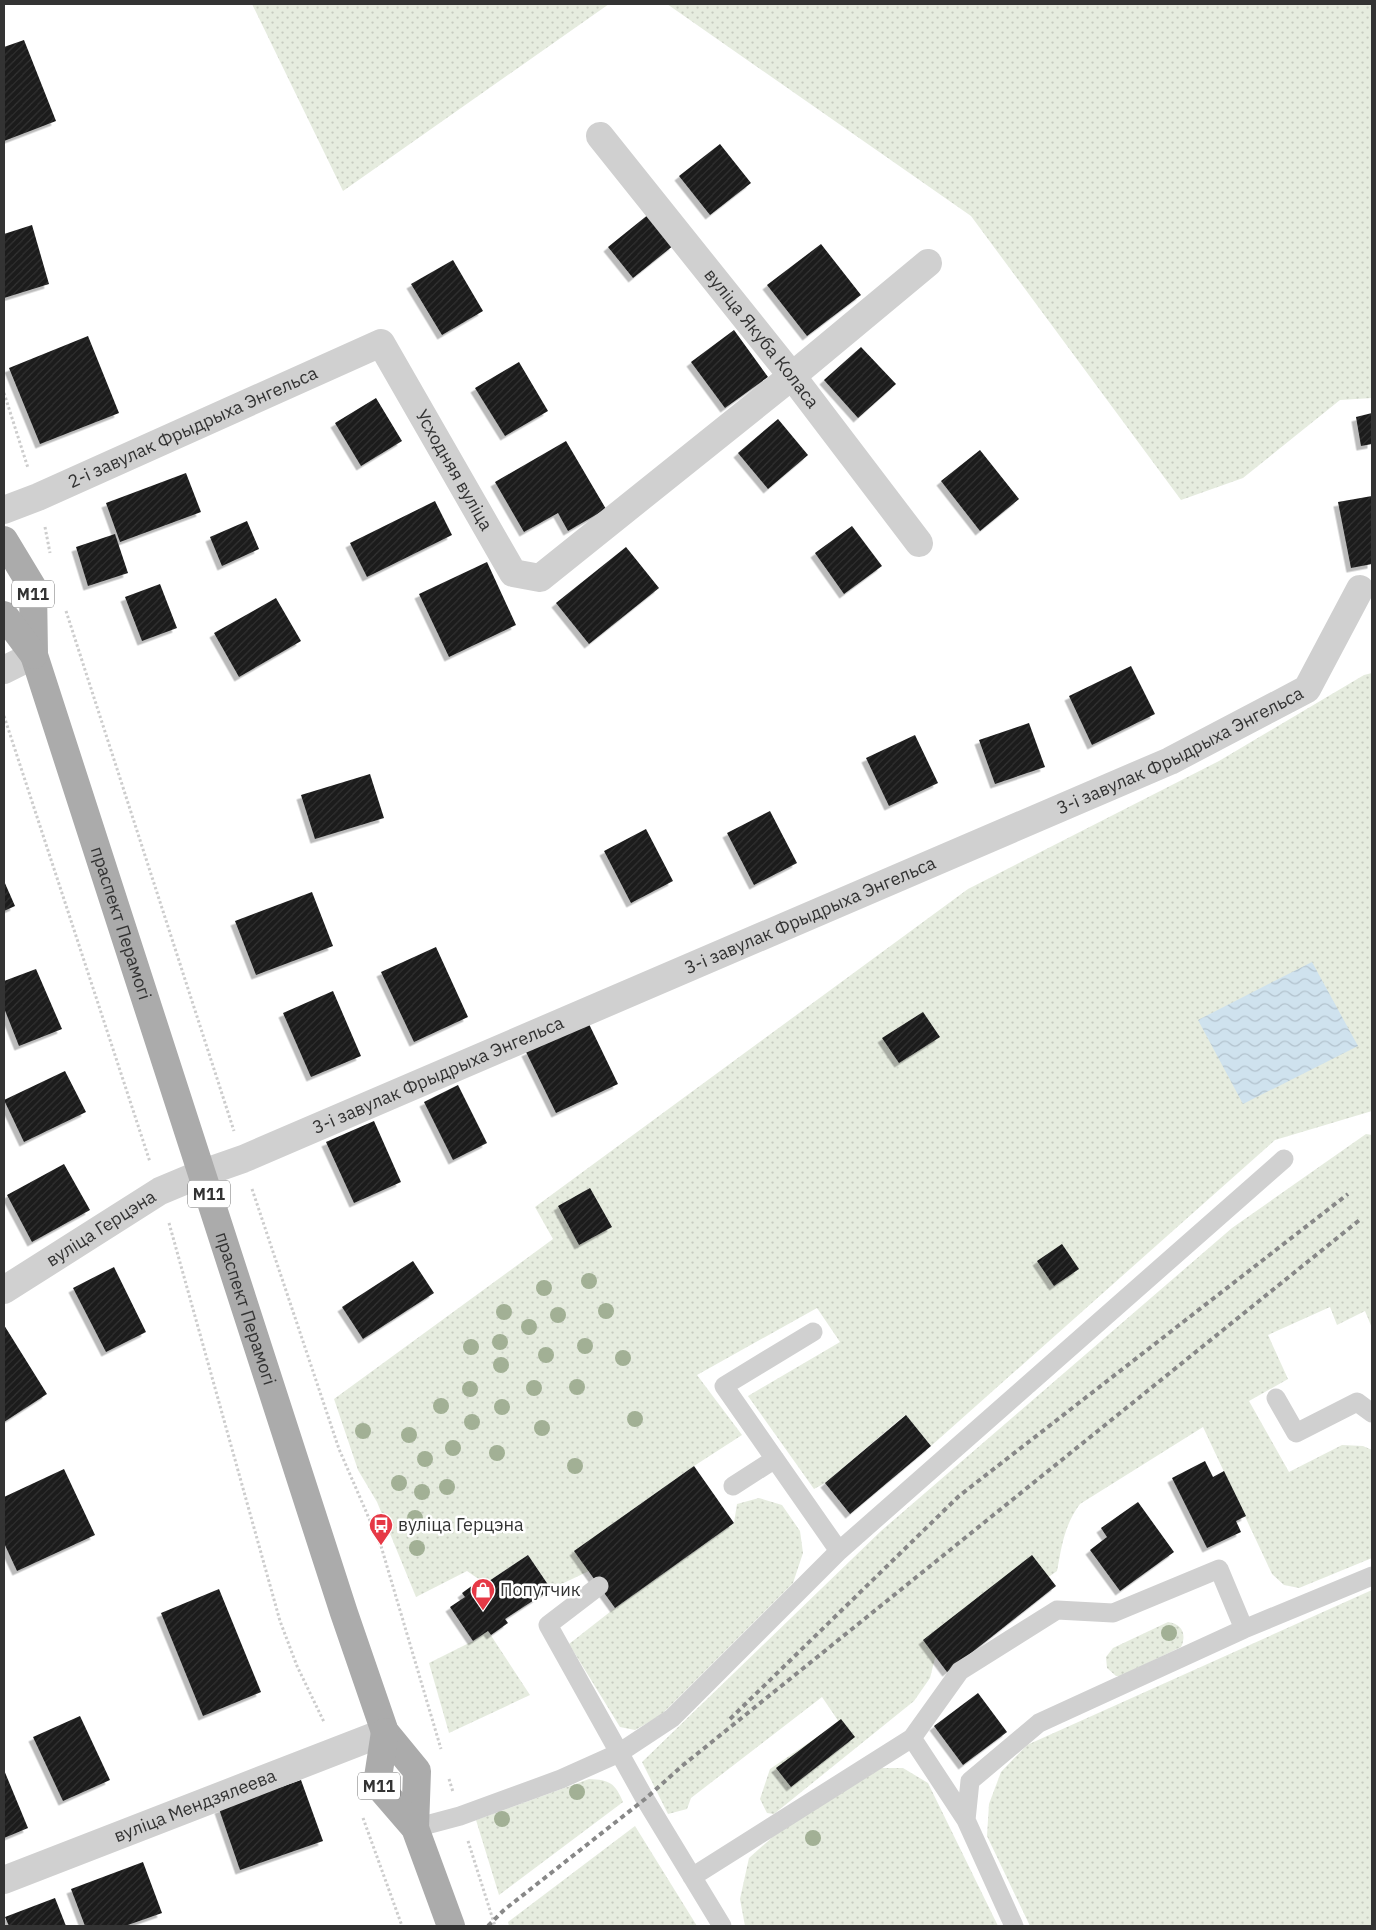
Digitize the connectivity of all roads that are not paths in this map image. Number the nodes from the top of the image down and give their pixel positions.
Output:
1 (600, 136) dead end
2 (928, 263) dead end
3 (381, 343) joint
4 (792, 376) junction
5 (4, 510) edge
6 (4, 540) edge
7 (919, 543) dead end
8 (1360, 589) dead end
9 (4, 615) edge
10 (34, 656) junction
11 (4, 670) edge
12 (1284, 1159) dead end
13 (202, 1173) junction
14 (4, 1290) edge
15 (814, 1332) dead end
16 (1276, 1398) dead end
17 (1372, 1413) edge
18 (775, 1459) junction
19 (733, 1486) dead end
20 (839, 1551) junction
21 (1372, 1576) edge
22 (599, 1586) dead end
23 (1244, 1629) junction
24 (385, 1732) junction
25 (912, 1738) junction
26 (619, 1753) junction
27 (966, 1820) junction
28 (415, 1828) junction
29 (692, 1877) junction
30 (4, 1880) edge
31 (451, 1926) edge
32 (722, 1926) edge
33 (1014, 1926) edge

1 - 4 street, вуліца Якуба Коласа
2 - 4 street
3 - 4 street, Усходняя вуліца
3 - 5 street, 2-і завулак Фрыдрыха Энгельса
4 - 7 street, вуліца Якуба Коласа
6 - 10 main road, праспект Перамогі / М11
8 - 13 street, 3-і завулак Фрыдрыха Энгельса
9 - 10 main road, праспект Перамогі / М11
10 - 11 street
10 - 13 main road, праспект Перамогі / М11
12 - 20 lane
13 - 14 street, вуліца Герцэна
13 - 24 main road, праспект Перамогі / М11
15 - 18 lane
16 - 17 lane
18 - 19 lane
18 - 20 lane
20 - 26 lane
21 - 23 lane
22 - 26 lane
23 - 25 lane
23 - 27 lane
24 - 28 main road, праспект Перамогі / М11
24 - 28 main road, праспект Перамогі / М11
24 - 30 street, вуліца Мендзялеева
25 - 27 lane
25 - 29 lane
26 - 28 lane
26 - 29 lane
27 - 33 lane
28 - 31 main road, праспект Перамогі / М11
29 - 32 lane

